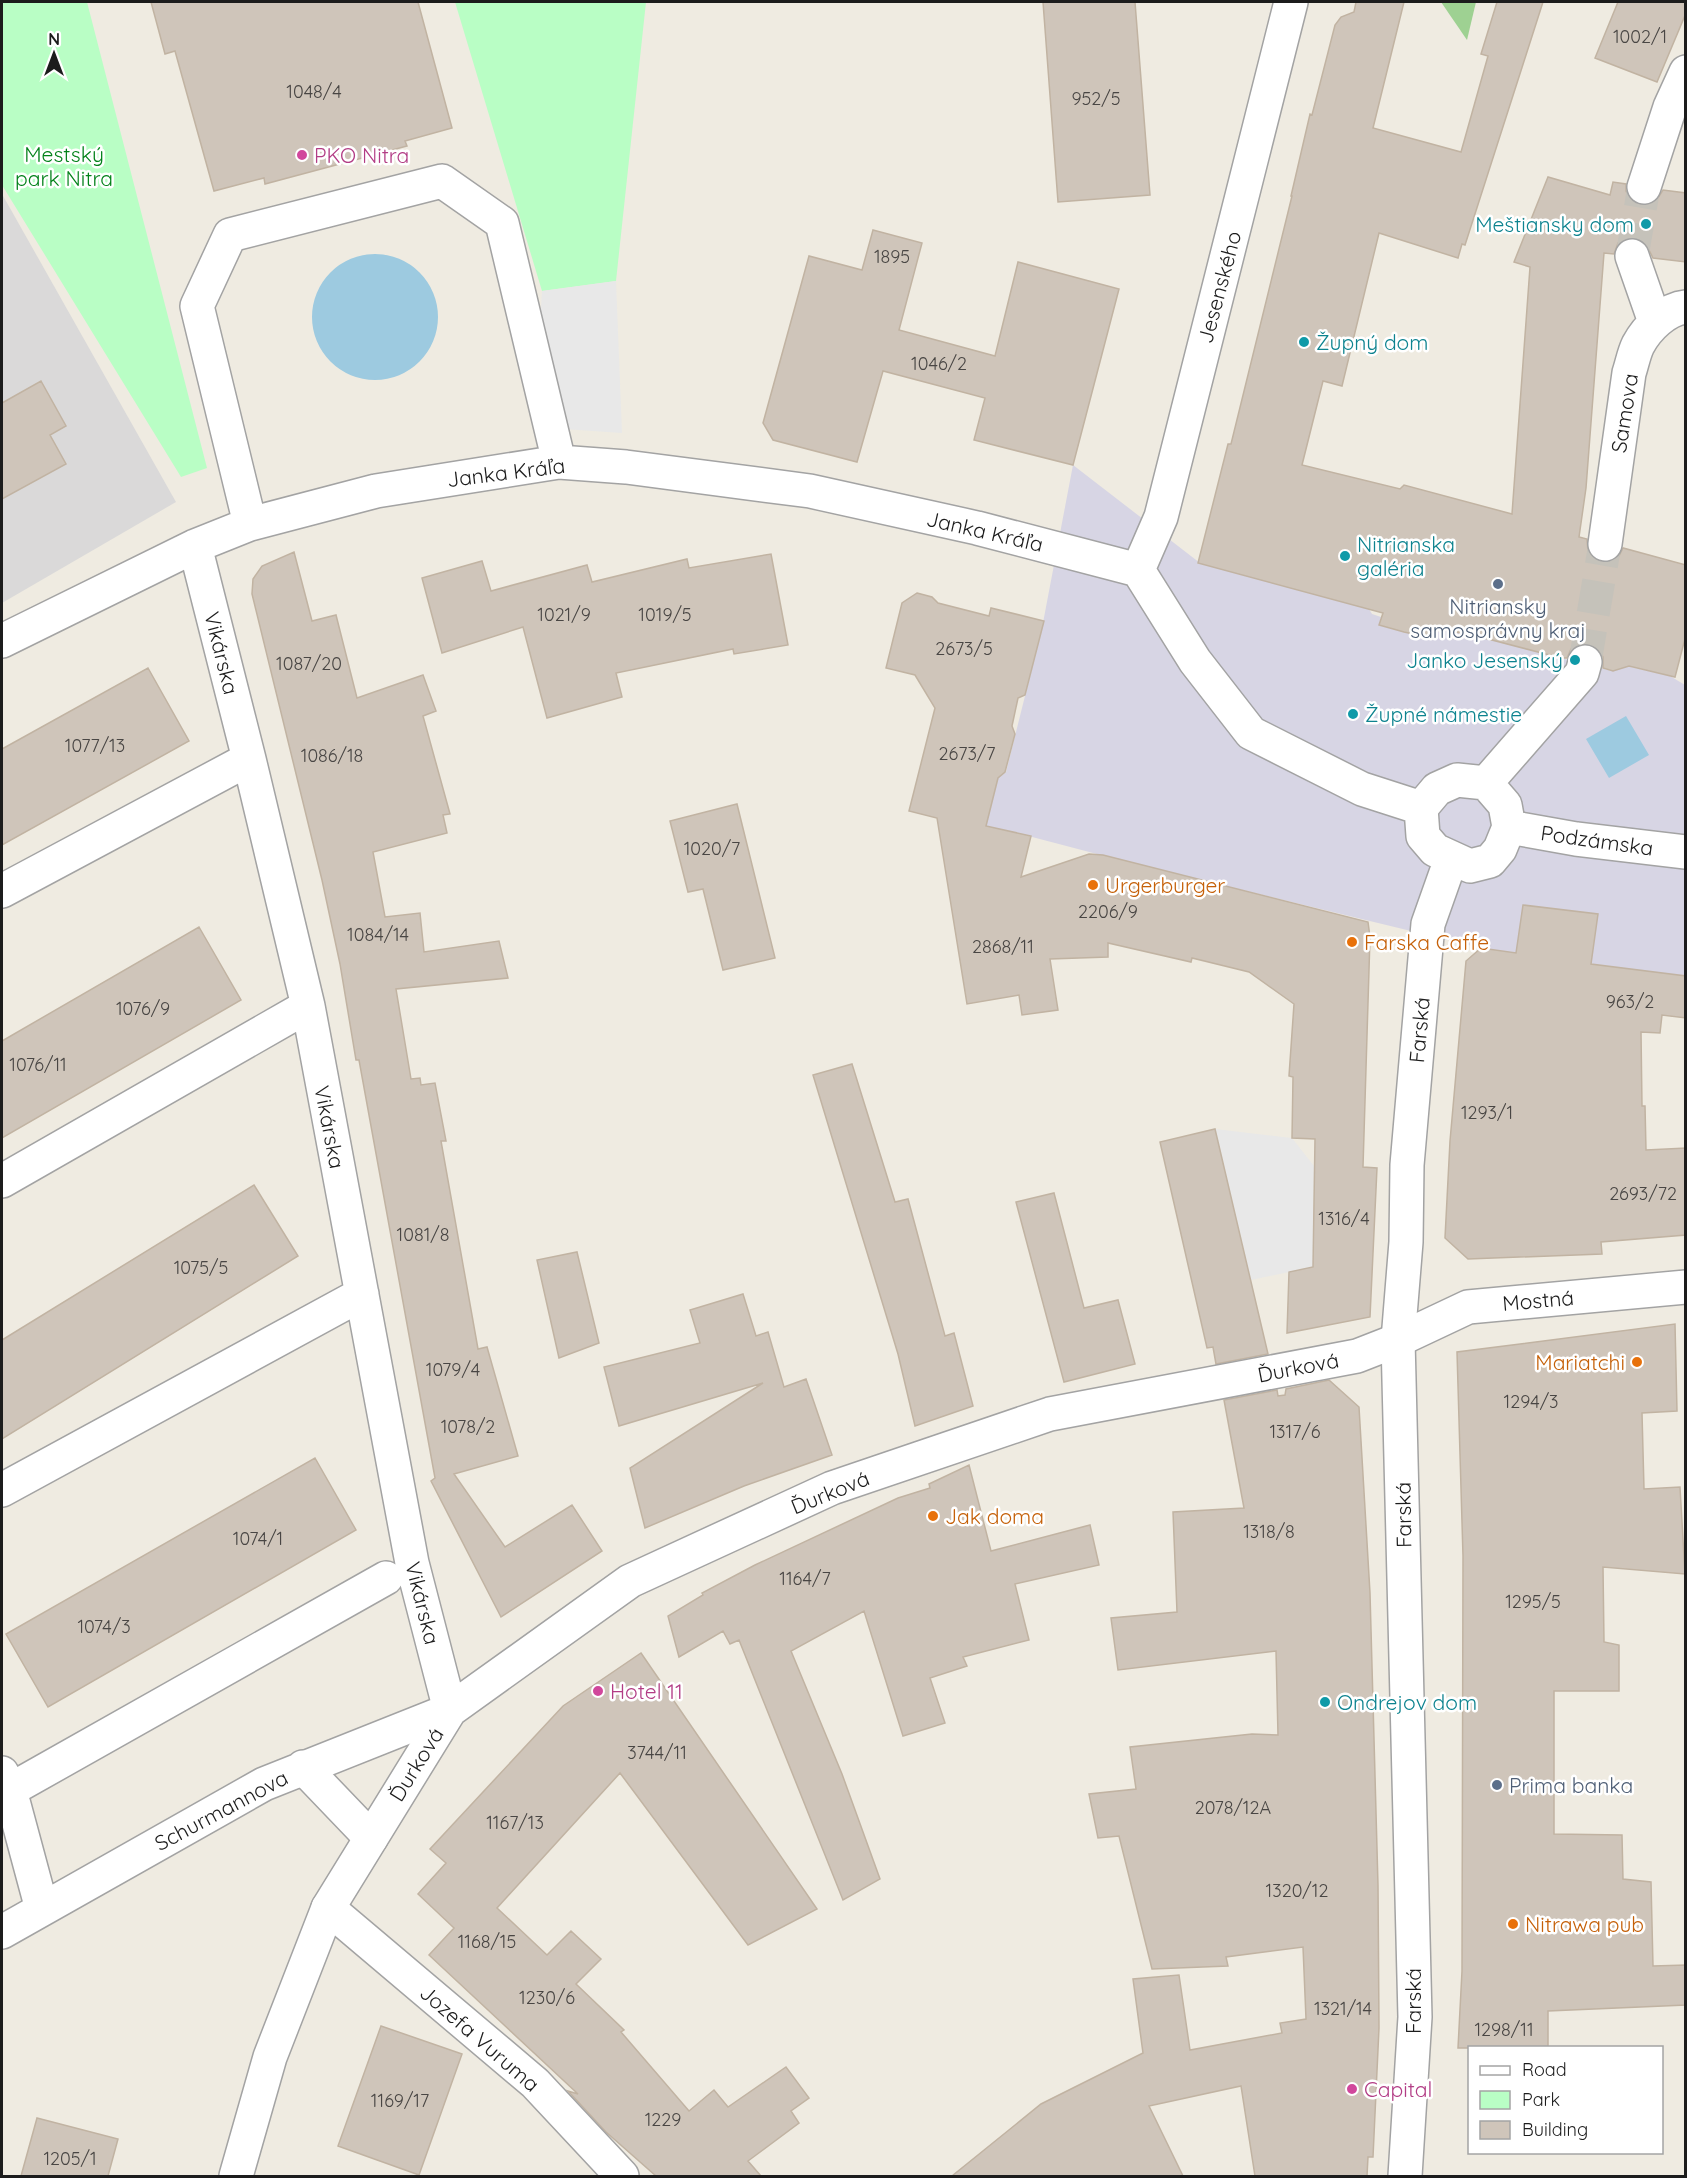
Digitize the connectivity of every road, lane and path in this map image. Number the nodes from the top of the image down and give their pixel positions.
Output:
1 (1291, 2) edge
2 (1686, 72) edge
3 (1644, 187) tunnel mouth
4 (1632, 256) tunnel mouth
5 (1686, 307) edge
6 (1655, 322) junction
7 (559, 462) junction
8 (250, 524) junction
9 (1605, 544) tunnel mouth
10 (195, 546) junction
11 (1138, 570) junction
12 (2, 641) edge
13 (1585, 662) tunnel mouth
14 (249, 759) junction
15 (1486, 783) junction
16 (1421, 808) junction
17 (1509, 827) junction
18 (1686, 852) edge
19 (1451, 859) junction
20 (2, 891) edge
21 (308, 1006) junction
22 (2, 1180) edge
23 (1686, 1287) edge
24 (362, 1294) junction
25 (1398, 1340) junction
26 (2, 1490) edge
27 (386, 1578) dead end
28 (450, 1710) junction
29 (303, 1767) junction
30 (6, 1782) edge
31 (371, 1838) junction
32 (328, 1908) junction
33 (42, 1909) junction
34 (2, 1932) edge
35 (236, 2176) edge
36 (622, 2176) edge
37 (1405, 2176) edge

1 - 11 street, Jesenského
2 - 3 street
4 - 6 street
5 - 6 street, Samova
6 - 9 street, Samova
7 - 8 street, Janka Kráľa
7 - 8 street
7 - 11 street, Janka Kráľa
8 - 10 street, Janka Kráľa
10 - 12 street, Janka Kráľa
10 - 14 street, Vikárska
11 - 16 street
13 - 15 street
14 - 20 street
14 - 21 street, Vikárska
15 - 16 street
15 - 17 street
16 - 19 street
17 - 18 street, Podzámska
17 - 19 street
19 - 25 street, Farská
21 - 22 street
21 - 24 street, Vikárska
23 - 25 street, Mostná
24 - 26 street
24 - 28 street, Vikárska
25 - 28 street, Ďurková
25 - 37 street, Farská
27 - 30 street
28 - 29 street, Schurmannova
28 - 31 street, Ďurková
29 - 31 street
29 - 33 street, Schurmannova
30 - 33 street
31 - 32 street, Ďurková
32 - 35 street, Ďurková
32 - 36 street, Jozefa Vuruma
33 - 34 street, Schurmannova

